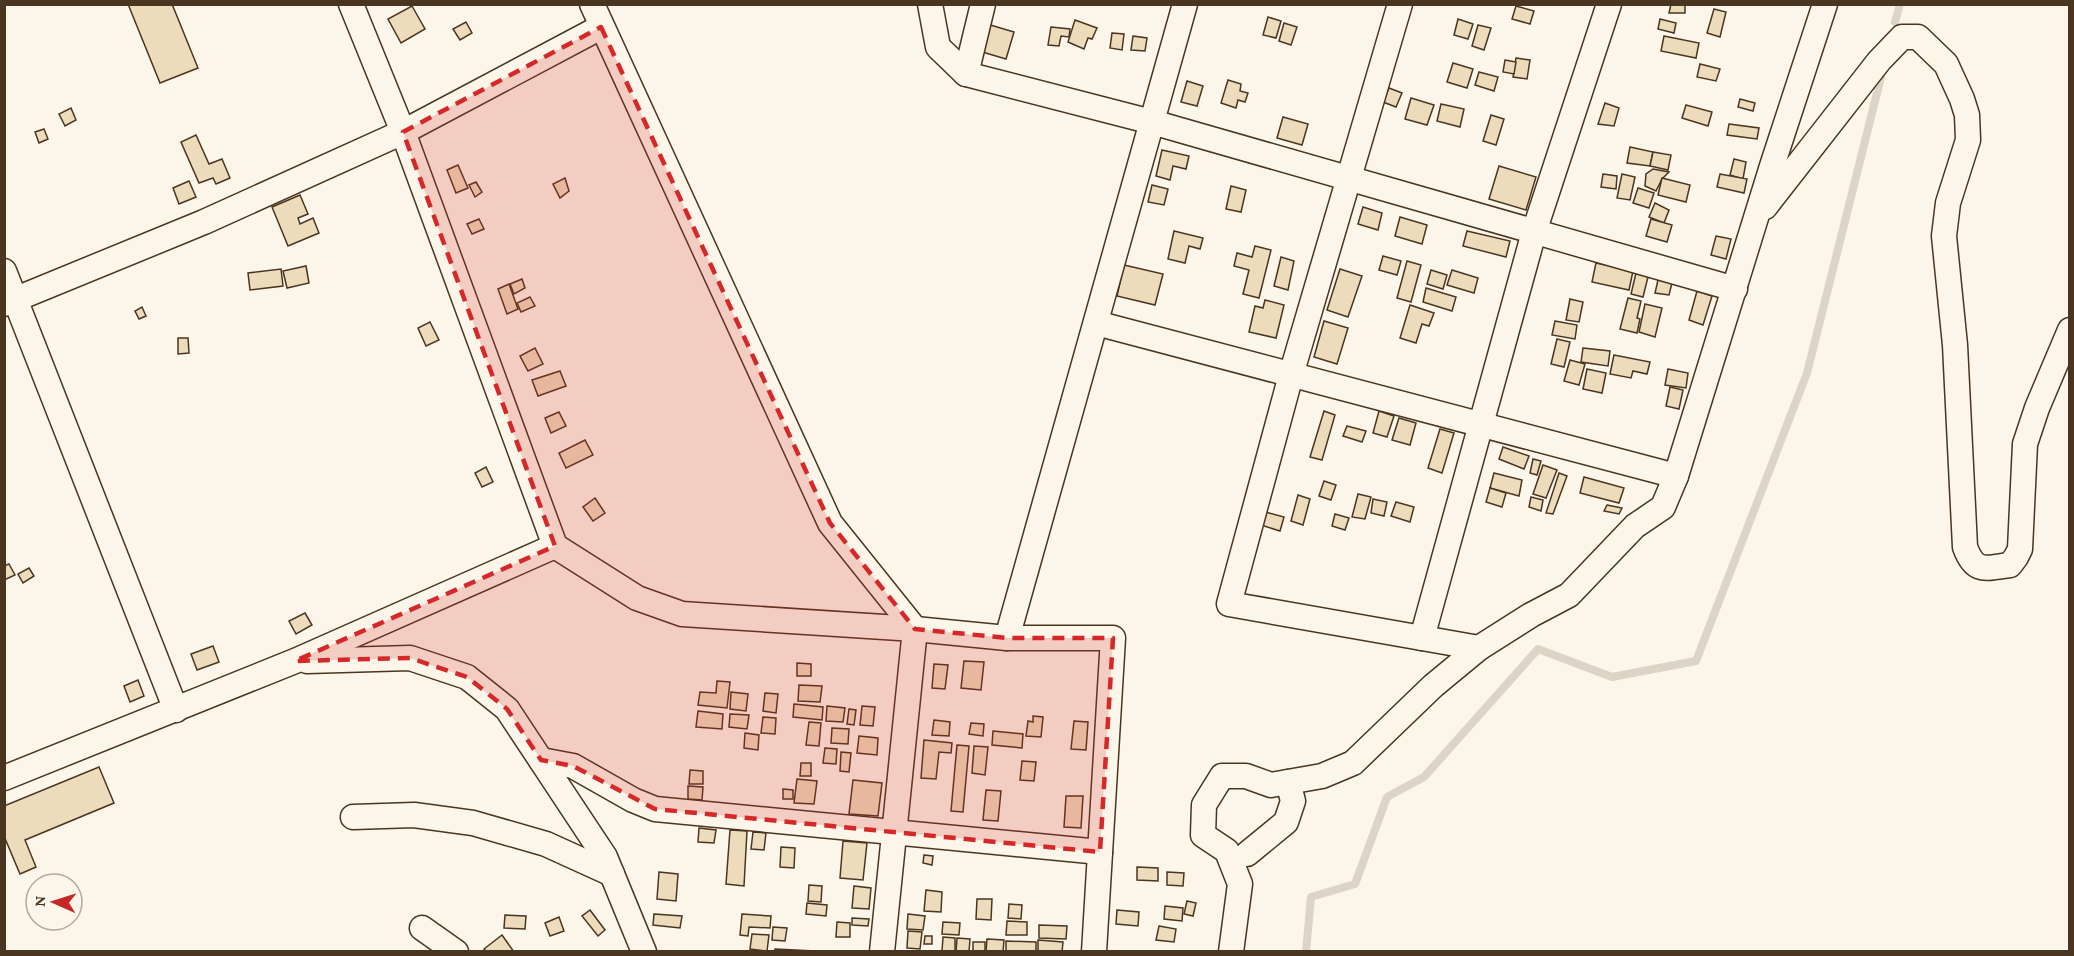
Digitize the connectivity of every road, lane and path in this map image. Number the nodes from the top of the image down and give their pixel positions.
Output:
1 (351, 4) edge
2 (592, 4) edge
3 (930, 4) edge
4 (983, 4) edge
5 (1185, 4) edge
6 (1400, 4) edge
7 (1609, 4) edge
8 (1825, 4) edge
9 (601, 27) junction
10 (966, 74) junction
11 (1152, 122) junction
12 (403, 132) junction
13 (1347, 178) junction
14 (1757, 218) junction
15 (1534, 232) junction
16 (4, 271) edge
17 (1735, 289) junction
18 (10, 301) edge
19 (1096, 323) junction
20 (2070, 330) edge
21 (1291, 375) junction
22 (1480, 424) junction
23 (1676, 476) junction
24 (555, 546) junction
25 (915, 629) junction
26 (1007, 638) junction
27 (1422, 638) junction
28 (1479, 648) junction
29 (295, 661) junction
30 (176, 710) junction
31 (540, 760) junction
32 (4, 778) edge
33 (1288, 782) junction
34 (352, 818) dead end
35 (894, 833) junction
36 (1100, 852) junction
37 (1247, 854) dead end
38 (612, 874) junction
39 (422, 928) dead end
40 (456, 951) edge
41 (644, 951) edge
42 (882, 951) edge
43 (1094, 951) edge
44 (1231, 951) edge

1 - 12 street
2 - 9 street
3 - 10 street
4 - 10 street
5 - 11 street
6 - 13 street
7 - 15 street
8 - 14 street
9 - 12 street
9 - 25 street
10 - 11 street
11 - 13 street
11 - 19 street
12 - 18 street
12 - 24 street
13 - 15 street
13 - 21 street
14 - 17 street
14 - 20 street
15 - 17 street
15 - 22 street
16 - 18 street
17 - 23 street
18 - 30 street
19 - 21 street
19 - 26 street
21 - 22 street
21 - 27 street
22 - 23 street
22 - 27 street
23 - 28 street
24 - 25 street
24 - 29 street
25 - 26 street
25 - 35 street
26 - 36 street
27 - 28 street
28 - 33 street
29 - 30 street
29 - 31 street
30 - 32 street
31 - 35 street
31 - 38 street
33 - 37 street
33 - 44 street
34 - 38 street
35 - 36 street
35 - 42 street
36 - 43 street
38 - 41 street
39 - 40 street

